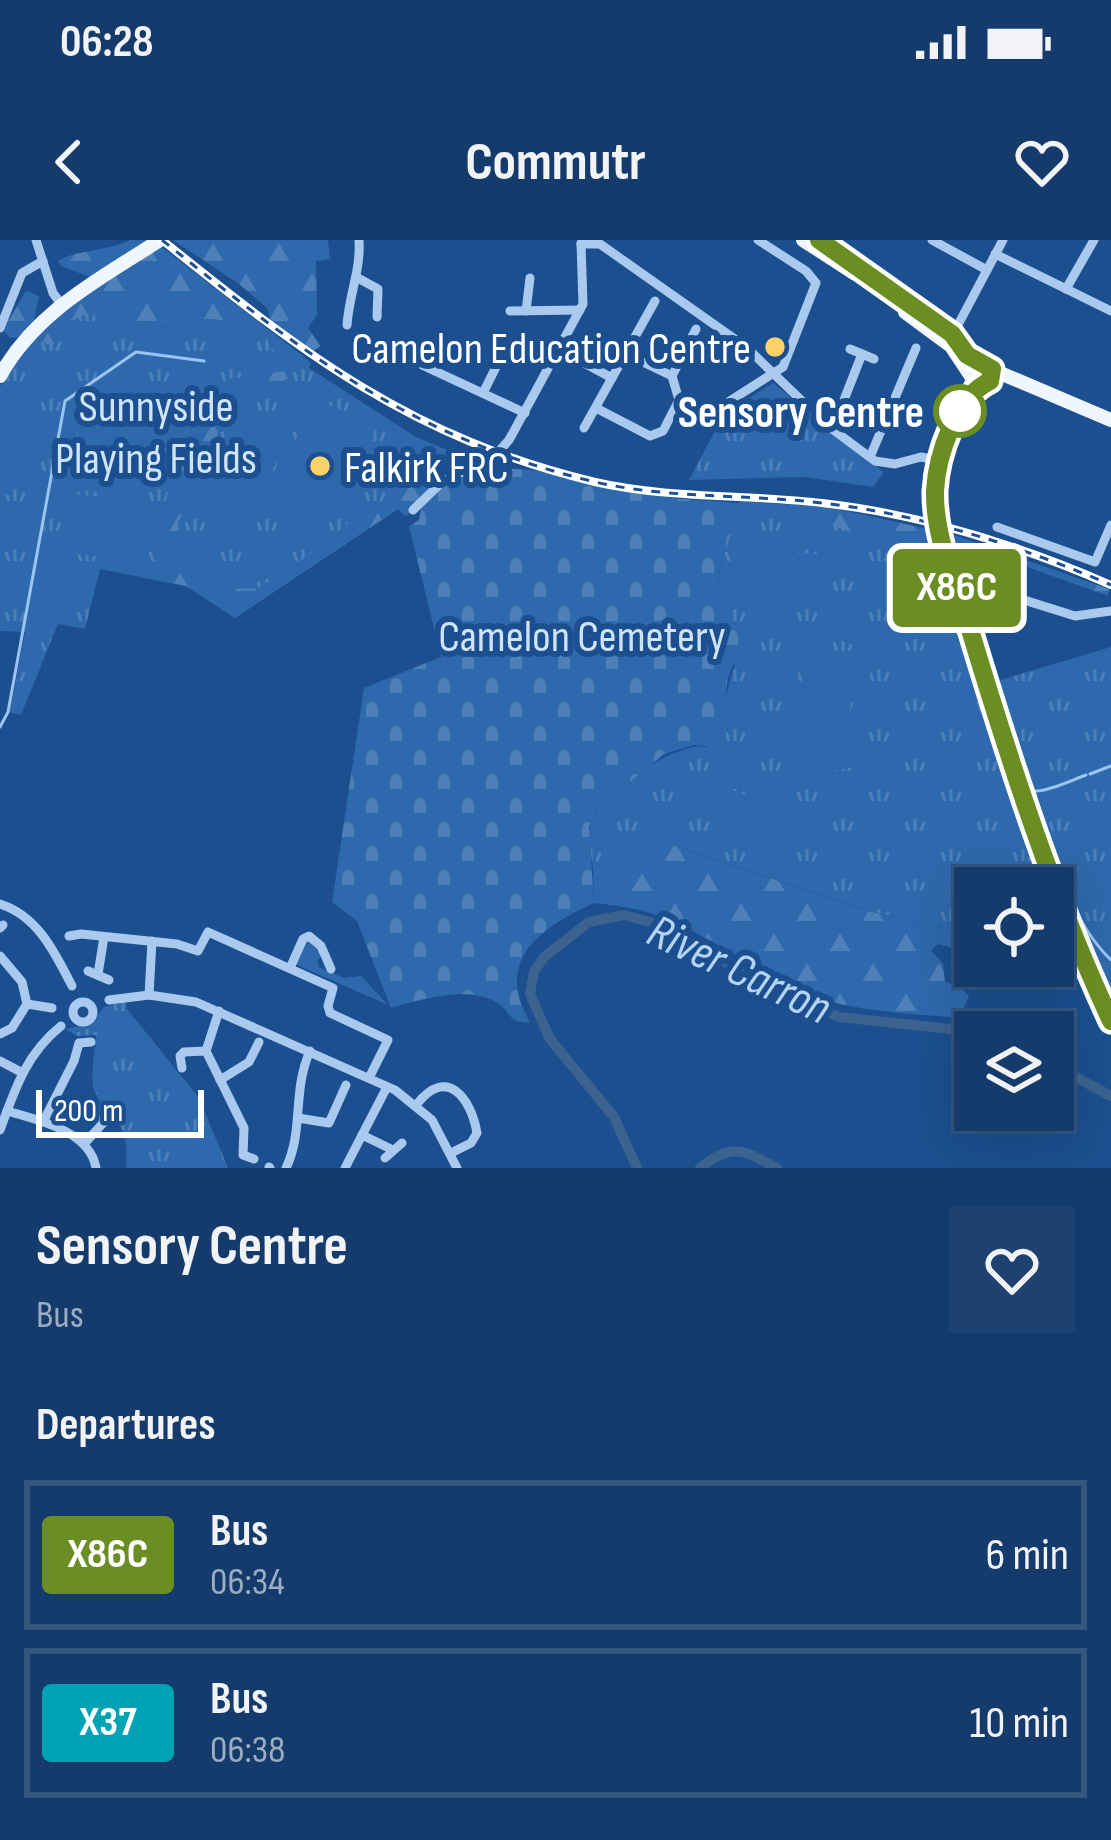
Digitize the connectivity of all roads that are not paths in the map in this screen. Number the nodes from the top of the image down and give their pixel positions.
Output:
1 (758, 240) edge
2 (802, 240) edge
3 (820, 240) edge
4 (932, 240) edge
5 (1003, 240) edge
6 (1094, 240) edge
7 (361, 241) edge
8 (156, 242) edge
9 (581, 242) edge
10 (598, 242) edge
11 (619, 242) edge
12 (37, 244) edge
13 (842, 246) edge
14 (614, 254) junction
15 (995, 254) junction
16 (43, 261) junction
17 (847, 269) junction
18 (987, 271) junction
19 (356, 277) junction
20 (530, 278) dead end
21 (1066, 289) junction
22 (655, 301) dead end
23 (61, 304) junction
24 (580, 310) junction
25 (510, 311) dead end
26 (526, 311) junction
27 (1111, 311) edge
28 (377, 317) dead end
29 (958, 323) dead end
30 (347, 325) dead end
31 (0, 328) edge
32 (696, 329) dead end
33 (916, 348) dead end
34 (850, 349) dead end
35 (559, 350) junction
36 (626, 354) junction
37 (862, 354) junction
38 (874, 359) dead end
39 (491, 360) dead end
40 (422, 364) dead end
41 (773, 375) junction
42 (981, 375) junction
43 (0, 376) edge
44 (672, 376) junction
45 (612, 378) junction
46 (483, 393) junction
47 (680, 400) junction
48 (596, 408) junction
49 (525, 413) junction
50 (1111, 420) edge
51 (828, 426) junction
52 (584, 428) dead end
53 (870, 457) junction
54 (942, 461) junction
55 (413, 510) dead end
56 (1111, 525) edge
57 (997, 527) dead end
58 (963, 607) junction
59 (1111, 611) edge
60 (0, 904) edge
61 (69, 936) dead end
62 (104, 937) junction
63 (152, 941) junction
64 (0, 956) edge
65 (327, 965) dead end
66 (290, 968) junction
67 (99, 975) dead end
68 (149, 995) junction
69 (27, 1004) junction
70 (54, 1008) dead end
71 (81, 1010) junction
72 (219, 1011) junction
73 (1111, 1021) edge
74 (0, 1034) edge
75 (68, 1037) dead end
76 (91, 1042) dead end
77 (259, 1042) dead end
78 (79, 1043) junction
79 (167, 1049) dead end
80 (206, 1051) junction
81 (310, 1051) junction
82 (0, 1061) edge
83 (250, 1062) junction
84 (263, 1067) dead end
85 (21, 1072) junction
86 (369, 1078) junction
87 (220, 1080) junction
88 (346, 1084) dead end
89 (387, 1087) junction
90 (417, 1104) junction
91 (100, 1108) dead end
92 (7, 1111) junction
93 (298, 1118) junction
94 (43, 1122) junction
95 (0, 1130) edge
96 (362, 1135) junction
97 (403, 1143) dead end
98 (83, 1144) junction
99 (452, 1153) junction
100 (244, 1157) dead end
101 (96, 1168) edge
102 (286, 1168) edge
103 (345, 1168) edge
104 (457, 1168) edge

1 - 41 street
2 - 17 main road
3 - 13 main road
4 - 18 street
5 - 15 street
6 - 21 street
7 - 19 street
8 - 23 main road
9 - 10 street
9 - 24 street
10 - 14 street
11 - 14 street
12 - 16 street
13 - 17 main road
13 - 42 main road
14 - 41 street
15 - 18 street
15 - 21 street
16 - 23 street
16 - 31 street
17 - 42 main road
18 - 29 street
19 - 28 street
19 - 30 street
20 - 26 street
21 - 27 street
22 - 36 street
23 - 43 main road
24 - 26 street
24 - 35 street
25 - 26 street
32 - 44 street
33 - 53 street
34 - 37 street
35 - 45 street
35 - 49 street
36 - 44 street
36 - 45 street
37 - 38 street
37 - 51 street
39 - 46 street
40 - 46 street
41 - 47 street
41 - 51 street
42 - 50 main road
42 - 54 main road
44 - 47 street
45 - 48 street
46 - 49 street
47 - 48 street
48 - 52 street
49 - 55 street
51 - 53 street
53 - 54 street
54 - 58 main road
56 - 57 street
58 - 59 street
58 - 73 main road
60 - 71 street
61 - 62 street
62 - 63 street
62 - 67 street
63 - 66 street
63 - 68 street
64 - 69 street
65 - 66 street
66 - 86 street
68 - 71 street
68 - 72 street
69 - 70 street
69 - 74 street
71 - 85 street
72 - 80 street
72 - 81 street
75 - 78 street
76 - 78 street
77 - 83 street
78 - 94 street
79 - 80 street
80 - 87 street
81 - 86 street
81 - 93 street
82 - 85 street
83 - 84 street
83 - 87 street
85 - 92 street
86 - 89 street
87 - 100 street
88 - 93 street
89 - 90 street
89 - 96 street
90 - 99 street
90 - 99 street
91 - 98 street
92 - 94 street
92 - 95 street
93 - 102 street
94 - 98 street
96 - 97 street
96 - 103 street
98 - 101 street
99 - 104 street

